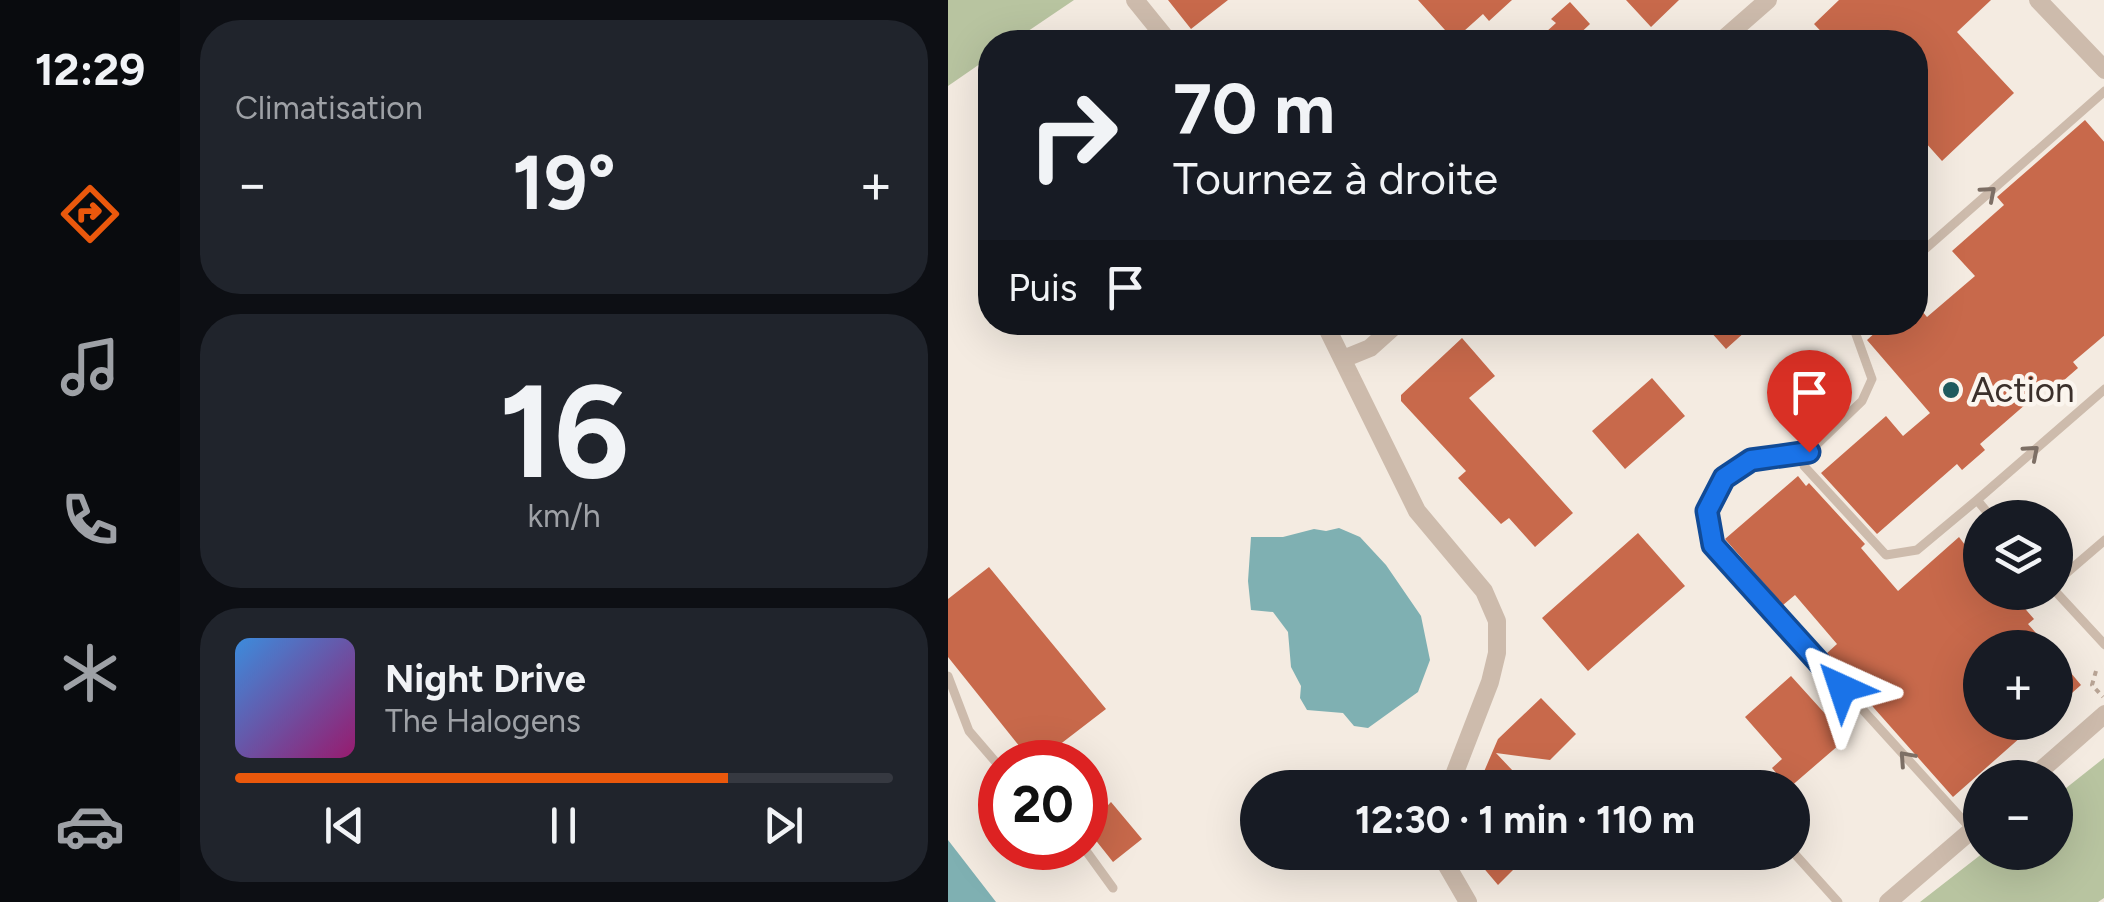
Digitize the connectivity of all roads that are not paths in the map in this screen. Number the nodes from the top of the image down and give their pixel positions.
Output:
1 (1135, 0) edge
2 (1768, 0) edge
3 (2038, 0) edge
4 (1159, 30) edge
5 (1734, 30) edge
6 (2104, 70) edge
7 (2104, 91) edge
8 (1928, 246) edge
9 (1331, 335) edge
10 (1385, 335) edge
11 (1856, 335) edge
12 (1343, 358) junction
13 (2104, 389) edge
14 (1809, 452) junction
15 (1977, 500) edge
16 (1963, 512) edge
17 (2104, 540) edge
18 (2073, 567) edge
19 (2073, 610) edge
20 (2104, 644) edge
21 (948, 676) edge
22 (2104, 705) edge
23 (978, 741) edge
24 (2050, 760) edge
25 (1457, 770) edge
26 (1963, 812) edge
27 (1963, 837) edge
28 (1100, 870) edge
29 (1448, 870) edge
30 (1809, 870) edge
31 (1113, 888) dead end
32 (1468, 902) edge
33 (1838, 902) edge
34 (1888, 902) edge

1 - 4 street
2 - 5 street
3 - 6 street
8 -> 7 lane
9 - 12 street
10 - 12 street
11 - 14 lane
12 - 25 street
15 -> 13 lane
14 - 16 lane
26 -> 14 lane
17 - 18 lane
19 - 20 lane
21 - 23 lane
22 - 24 street
27 - 34 street
28 - 31 lane
29 - 32 street
30 - 33 lane

